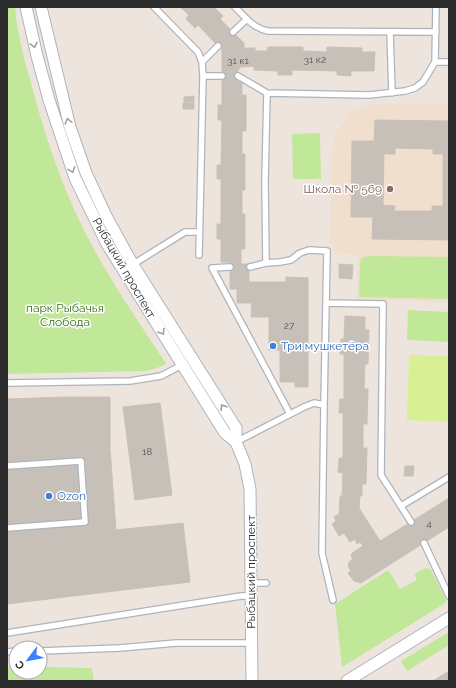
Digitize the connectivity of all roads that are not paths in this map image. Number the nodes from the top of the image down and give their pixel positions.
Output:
1 (26, 7) edge
2 (41, 7) edge
3 (154, 7) edge
4 (235, 7) edge
5 (436, 7) edge
6 (247, 19) junction
7 (233, 32) dead end
8 (390, 32) junction
9 (436, 32) junction
10 (218, 46) dead end
11 (202, 62) junction
12 (435, 62) junction
13 (449, 62) edge
14 (203, 76) junction
15 (222, 76) dead end
16 (238, 76) dead end
17 (267, 93) junction
18 (392, 93) junction
19 (199, 232) junction
20 (199, 255) dead end
21 (266, 263) junction
22 (134, 264) junction
23 (230, 267) dead end
24 (250, 268) dead end
25 (124, 271) junction
26 (326, 303) junction
27 (192, 358) junction
28 (182, 365) junction
29 (7, 383) edge
30 (324, 405) junction
31 (290, 414) junction
32 (236, 442) junction
33 (7, 466) edge
34 (449, 477) edge
35 (401, 506) junction
36 (411, 522) dead end
37 (7, 528) edge
38 (424, 543) dead end
39 (251, 583) junction
40 (266, 583) dead end
41 (251, 596) junction
42 (449, 596) edge
43 (333, 600) dead end
44 (449, 618) edge
45 (7, 633) edge
46 (251, 643) junction
47 (48, 651) edge
48 (252, 681) edge
49 (347, 681) edge

1 -> 25 street, Рыбацкий проспект
22 -> 2 street, Рыбацкий проспект
3 - 11 lane
4 - 6 lane
5 - 9 lane
6 - 7 lane
6 - 8 lane
8 - 9 lane
8 - 18 lane
9 - 12 lane
10 - 11 lane
11 - 14 lane
12 - 13 lane
12 - 18 lane
14 - 15 lane
14 - 19 lane
16 - 17 lane
17 - 18 lane
17 - 21 lane
19 - 20 lane
19 - 22 lane
21 - 24 lane
21 - 26 lane
22 - 25 lane
22 - 27 street, Рыбацкий проспект
23 - 31 lane
25 -> 28 street, Рыбацкий проспект
26 - 30 lane
26 - 35 lane
27 - 28 street
32 -> 27 street, Рыбацкий проспект
28 - 29 lane
28 - 32 street, Рыбацкий проспект
30 - 31 lane
30 - 43 lane
31 - 32 lane
32 - 39 street, Рыбацкий проспект
33 - 37 lane
34 - 35 lane
35 - 36 lane
38 - 42 lane
39 - 40 lane
39 - 41 street, Рыбацкий проспект
41 - 45 lane
41 - 46 street, Рыбацкий проспект
44 - 49 street
46 - 47 lane
46 - 48 street, Рыбацкий проспект

